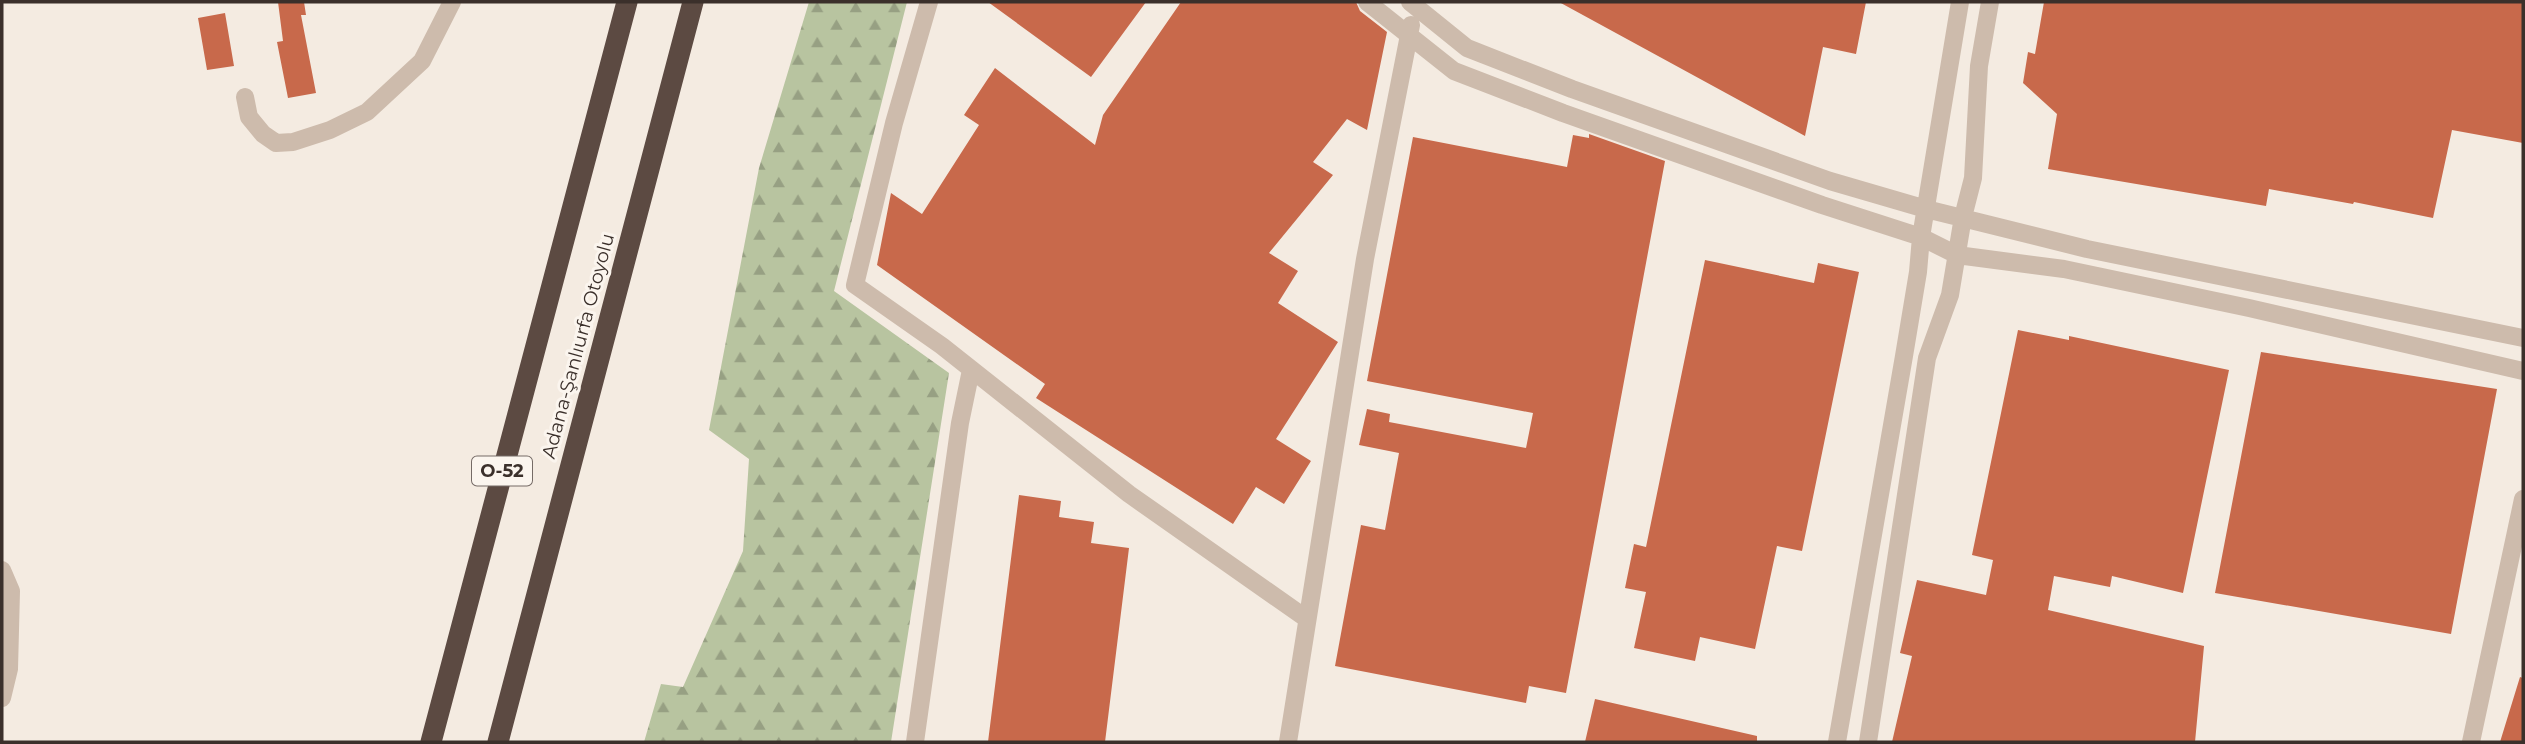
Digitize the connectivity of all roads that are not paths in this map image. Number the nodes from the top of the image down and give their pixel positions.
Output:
1 (452, 2) edge
2 (627, 2) edge
3 (693, 2) edge
4 (929, 2) edge
5 (1367, 2) edge
6 (1961, 2) edge
7 (1990, 2) edge
8 (1413, 3) edge
9 (1410, 34) junction
10 (245, 97) dead end
11 (1926, 209) junction
12 (1962, 217) junction
13 (1921, 237) junction
14 (1957, 255) junction
15 (2255, 284) junction
16 (2249, 308) junction
17 (2523, 338) edge
18 (971, 370) junction
19 (2523, 371) edge
20 (2523, 499) edge
21 (2, 570) edge
22 (1307, 619) junction
23 (2, 698) edge
24 (431, 742) edge
25 (498, 742) edge
26 (915, 742) edge
27 (1288, 742) edge
28 (1837, 742) edge
29 (1868, 742) edge
30 (2471, 742) edge

1 - 10 street
2 - 24 highway, O-52
3 - 25 highway, Adana-Şanlıurfa Otoyolu
4 - 18 street
5 - 9 street
6 - 11 street
7 - 12 street
8 - 9 street
8 - 11 street
9 - 13 street
9 - 22 street
11 - 12 street
11 - 13 street
12 - 14 street
12 - 15 street
13 - 14 street
13 - 28 street
14 - 16 street
14 - 29 street
15 - 16 street
15 - 17 street
16 - 19 street
18 - 22 street
18 - 26 street
20 - 30 street
21 - 23 street
22 - 27 street

